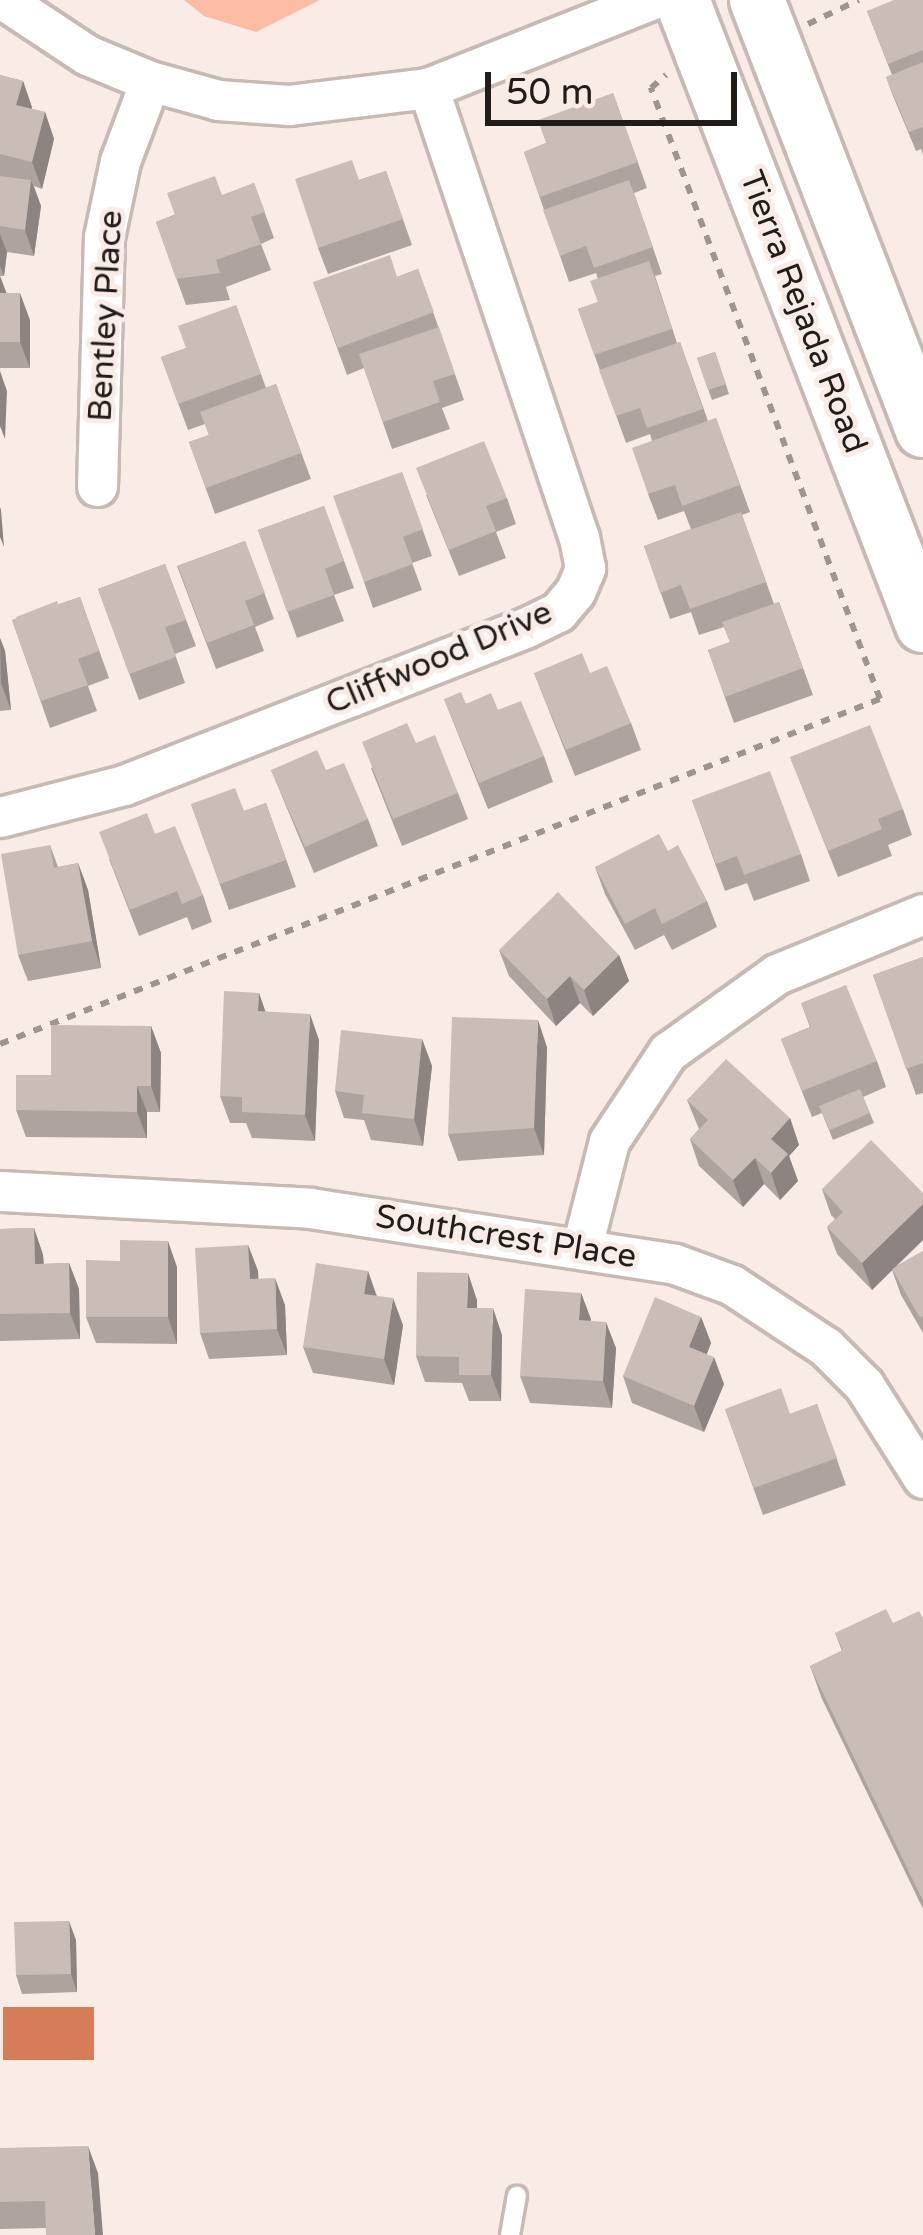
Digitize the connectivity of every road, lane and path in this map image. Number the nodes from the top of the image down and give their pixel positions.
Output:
1 (4, 0) edge
2 (650, 0) edge
3 (682, 0) edge
4 (758, 0) edge
5 (859, 0) edge
6 (827, 12) dead end
7 (668, 74) dead end
8 (150, 81) junction
9 (428, 88) junction
10 (923, 430) edge
11 (97, 486) dead end
12 (923, 625) edge
13 (0, 818) edge
14 (923, 914) edge
15 (0, 1044) edge
16 (0, 1191) edge
17 (581, 1247) junction
18 (923, 1478) edge
19 (517, 2196) dead end
20 (510, 2235) edge

1 - 8 street
2 - 9 street
3 - 12 main road, Tierra Rejada Road
4 - 10 main road, Tierra Rejada Road
5 - 6 path
7 - 15 path
8 - 9 street
8 - 11 street, Bentley Place
9 - 13 street, Cliffwood Drive
14 - 17 street
16 - 17 street, Southcrest Place
17 - 18 street, Southcrest Place
19 - 20 lane

